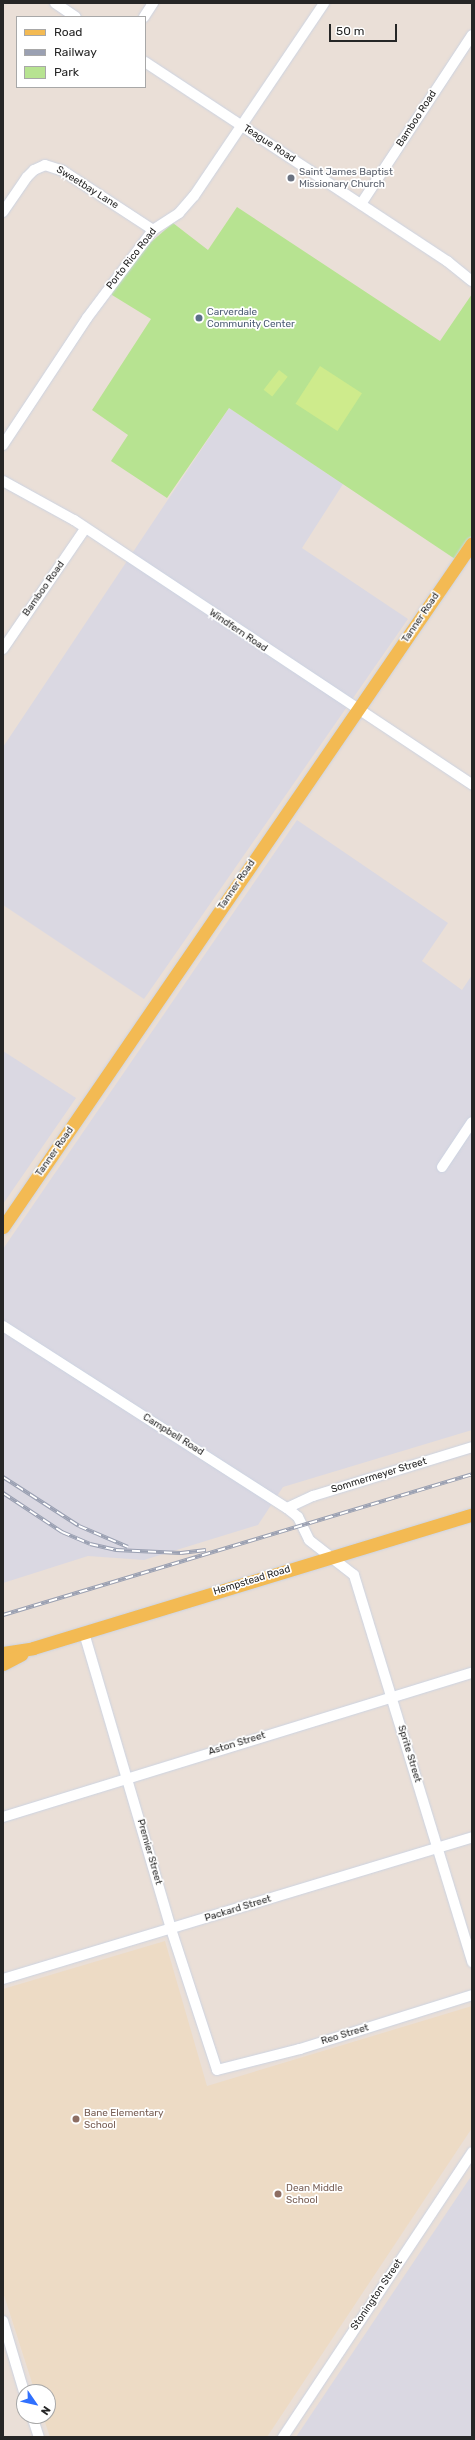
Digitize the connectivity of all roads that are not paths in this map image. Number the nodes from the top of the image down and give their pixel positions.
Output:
1 (55, 3) edge
2 (153, 3) edge
3 (324, 3) edge
4 (74, 16) edge
5 (145, 16) edge
6 (472, 35) edge
7 (146, 63) edge
8 (242, 126) junction
9 (361, 204) junction
10 (3, 212) edge
11 (153, 230) junction
12 (472, 281) edge
13 (3, 445) edge
14 (3, 481) edge
15 (85, 529) junction
16 (472, 543) edge
17 (3, 649) edge
18 (358, 710) junction
19 (472, 784) edge
20 (472, 1122) edge
21 (442, 1167) dead end
22 (3, 1227) edge
23 (3, 1326) edge
24 (472, 1447) edge
25 (287, 1508) junction
26 (472, 1515) edge
27 (329, 1558) junction
28 (84, 1633) junction
29 (33, 1648) junction
30 (3, 1653) edge
31 (3, 1664) edge
32 (472, 1673) edge
33 (391, 1697) junction
34 (127, 1779) junction
35 (3, 1816) edge
36 (472, 1837) edge
37 (436, 1848) junction
38 (171, 1929) junction
39 (472, 1962) edge
40 (3, 1979) edge
41 (472, 1995) edge
42 (217, 2070) joint
43 (472, 2152) edge
44 (3, 2321) edge
45 (22, 2384) edge
46 (34, 2424) edge
47 (38, 2437) edge
48 (283, 2437) edge

1 - 4 street
2 - 5 street
3 - 8 street, Porto Rico Road
6 - 9 street, Bamboo Road
7 - 8 street, Teague Road
8 - 9 street, Teague Road
8 - 11 street, Porto Rico Road
9 - 12 street, Teague Road
10 - 11 street, Sweetbay Lane
11 - 13 street, Porto Rico Road
14 - 15 street, Windfern Road
15 - 17 street, Bamboo Road
15 - 18 street, Windfern Road
16 - 18 main road, Tanner Road
18 - 19 street, Windfern Road
18 - 22 main road, Tanner Road
20 - 21 street
23 - 25 street, Campbell Road
24 - 25 street, Sommermeyer Street
25 - 27 street, Campbell Road
26 - 27 main road, Hempstead Road
27 - 28 main road, Hempstead Road
27 - 33 street, Sprite Street
28 - 29 main road, Hempstead Road
28 - 34 street, Premier Street
29 - 30 main road, Hempstead Road
29 - 31 main road, Hempstead Road
32 - 33 street, Aston Street
33 - 34 street, Aston Street
33 - 37 street, Sprite Street
34 - 35 street, Aston Street
34 - 38 street, Premier Street
36 - 37 street, Packard Street
37 - 38 street, Packard Street
37 - 39 street, Sprite Street
38 - 40 street, Packard Street
38 - 42 street, Premier Street
41 - 42 street, Reo Street
43 - 48 street, Stonington Street
44 - 45 street
46 - 47 street

